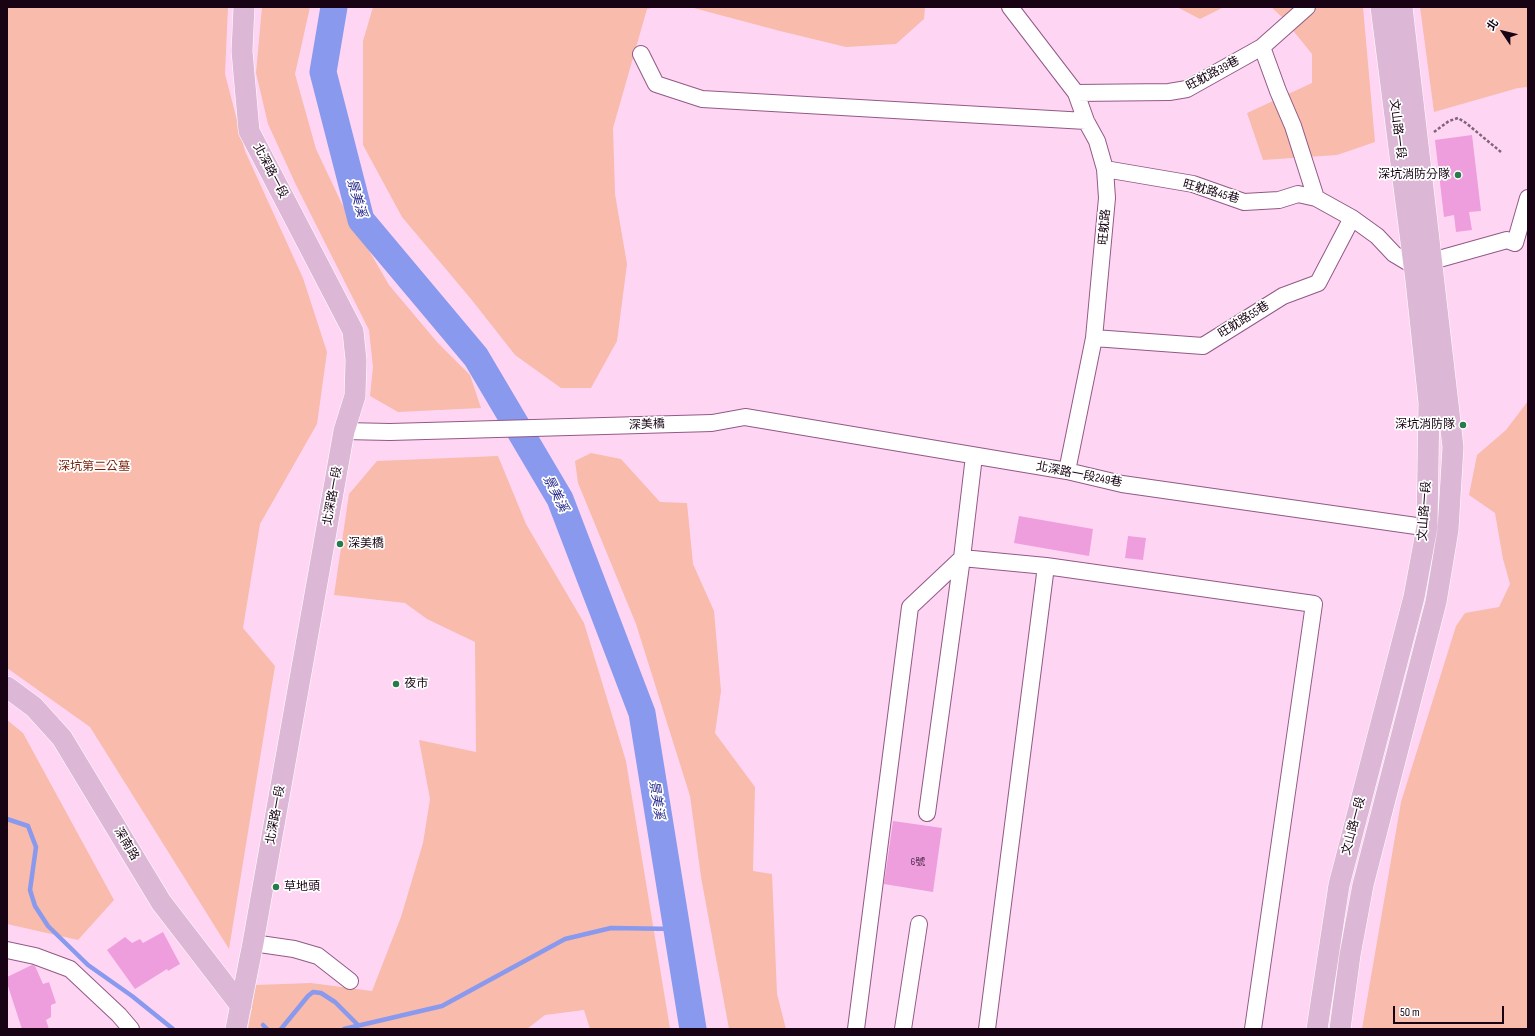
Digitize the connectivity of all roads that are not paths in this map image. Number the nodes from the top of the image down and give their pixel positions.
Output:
1 (244, 7) edge
2 (1010, 7) edge
3 (1307, 7) edge
4 (1381, 7) edge
5 (1402, 7) edge
6 (1262, 46) junction
7 (641, 54) dead end
8 (1076, 93) junction
9 (1086, 120) junction
10 (1105, 169) junction
11 (1316, 198) junction
12 (1528, 198) edge
13 (1352, 218) junction
14 (1423, 264) junction
15 (1094, 338) junction
16 (712, 423) joint
17 (344, 431) junction
18 (974, 456) junction
19 (1067, 471) junction
20 (1427, 528) junction
21 (1448, 530) junction
22 (962, 558) junction
23 (1046, 566) junction
24 (7, 687) edge
25 (927, 813) dead end
26 (919, 924) dead end
27 (253, 943) junction
28 (7, 950) edge
29 (350, 981) dead end
30 (241, 1006) junction
31 (131, 1029) edge
32 (236, 1029) edge
33 (856, 1029) edge
34 (903, 1029) edge
35 (987, 1029) edge
36 (1254, 1029) edge
37 (1317, 1029) edge
38 (1340, 1029) edge

1 - 17 main road, 北深路一段
2 - 8 street, 旺躭路
3 - 6 street, 旺躭路39巷
4 - 14 main road, 文山路一段
5 - 14 main road, 文山路一段
6 - 8 street, 旺躭路39巷
6 - 11 street
7 - 9 street
8 - 9 street, 旺躭路
9 - 10 street, 旺躭路
10 - 11 street, 旺躭路45巷
10 - 15 street, 旺躭路
11 - 13 street, 旺躭路45巷
12 - 14 street
13 - 14 street, 旺躭路45巷
13 - 15 street, 旺躭路55巷
14 - 20 main road, 文山路一段
14 - 21 main road, 文山路一段
15 - 19 street, 旺躭路
16 - 17 street, 深美橋
16 - 18 street, 北深路一段249巷
17 - 27 main road, 北深路一段
18 - 19 street, 北深路一段249巷
18 - 22 street
19 - 20 street, 北深路一段249巷
20 - 21 street, 北深路一段249巷
20 - 37 main road, 文山路一段
21 - 38 main road, 文山路一段
22 - 23 street
22 - 25 street
22 - 33 street
23 - 35 street
23 - 36 street
24 - 30 main road, 深南路
26 - 34 street
27 - 29 street
27 - 30 main road, 北深路一段
28 - 31 street
30 - 32 main road, 北深路一段

